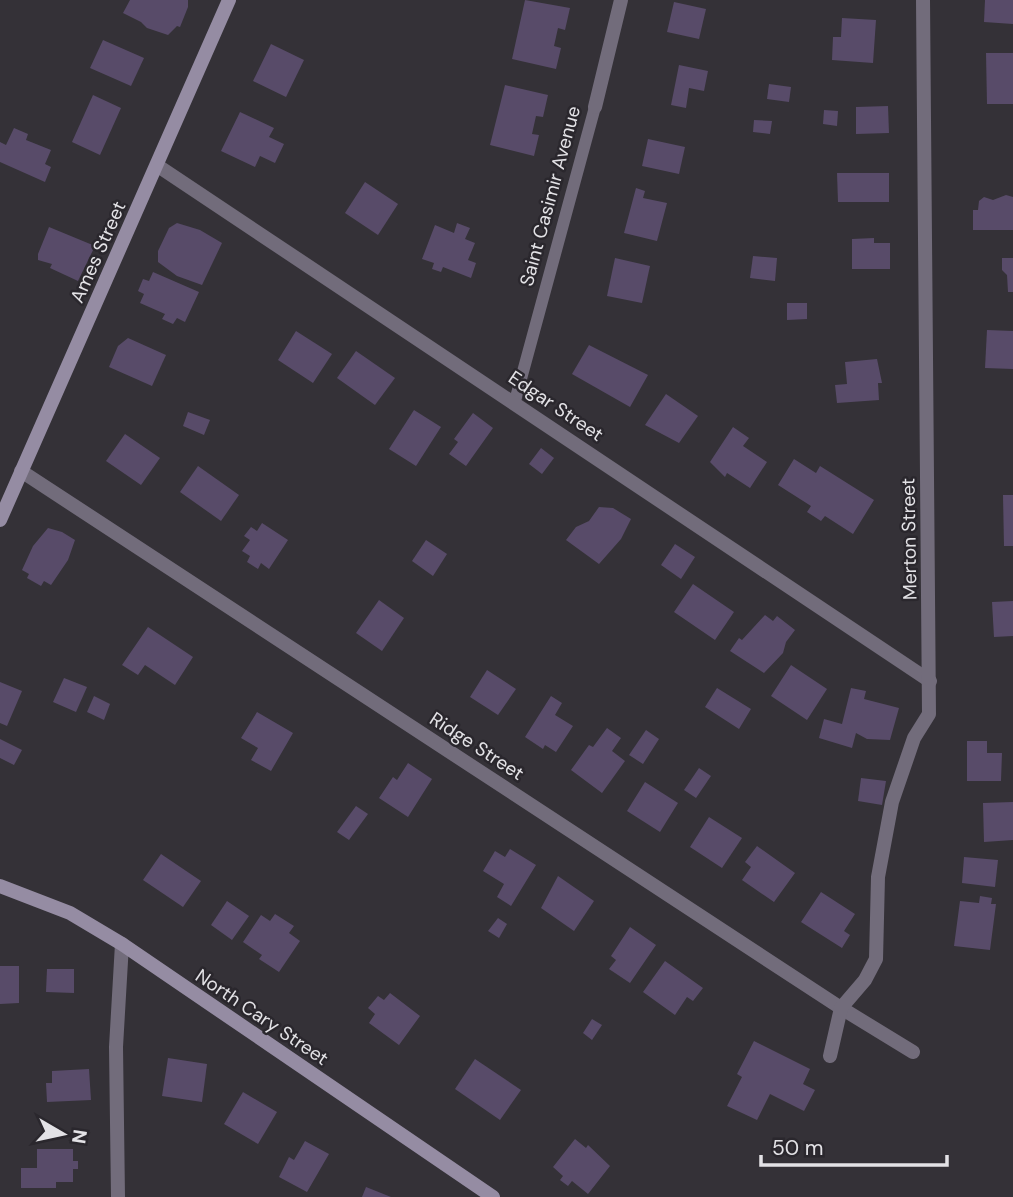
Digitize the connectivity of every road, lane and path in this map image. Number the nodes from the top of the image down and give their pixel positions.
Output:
1 (229, 0) edge
2 (621, 0) edge
3 (923, 0) edge
4 (594, 107) joint
5 (158, 166) junction
6 (515, 401) junction
7 (21, 471) junction
8 (0, 520) edge
9 (929, 681) junction
10 (0, 886) edge
11 (122, 944) junction
12 (841, 1008) junction
13 (914, 1052) dead end
14 (830, 1056) dead end
15 (118, 1197) edge
16 (493, 1197) edge

1 - 5 street, Ames Street
2 - 4 street, Saint Casimir Avenue
3 - 9 street, Merton Street
4 - 6 lane, Saint Casimir Avenue
5 - 6 street, Edgar Street
5 - 7 street, Ames Street
6 - 9 street, Edgar Street
7 - 8 street, Ames Street
7 - 12 street, Ridge Street
9 - 12 street, Merton Street
10 - 11 street, North Cary Street
11 - 15 street
11 - 16 street, North Cary Street
12 - 13 street, Ridge Street
12 - 14 street, Merton Street

